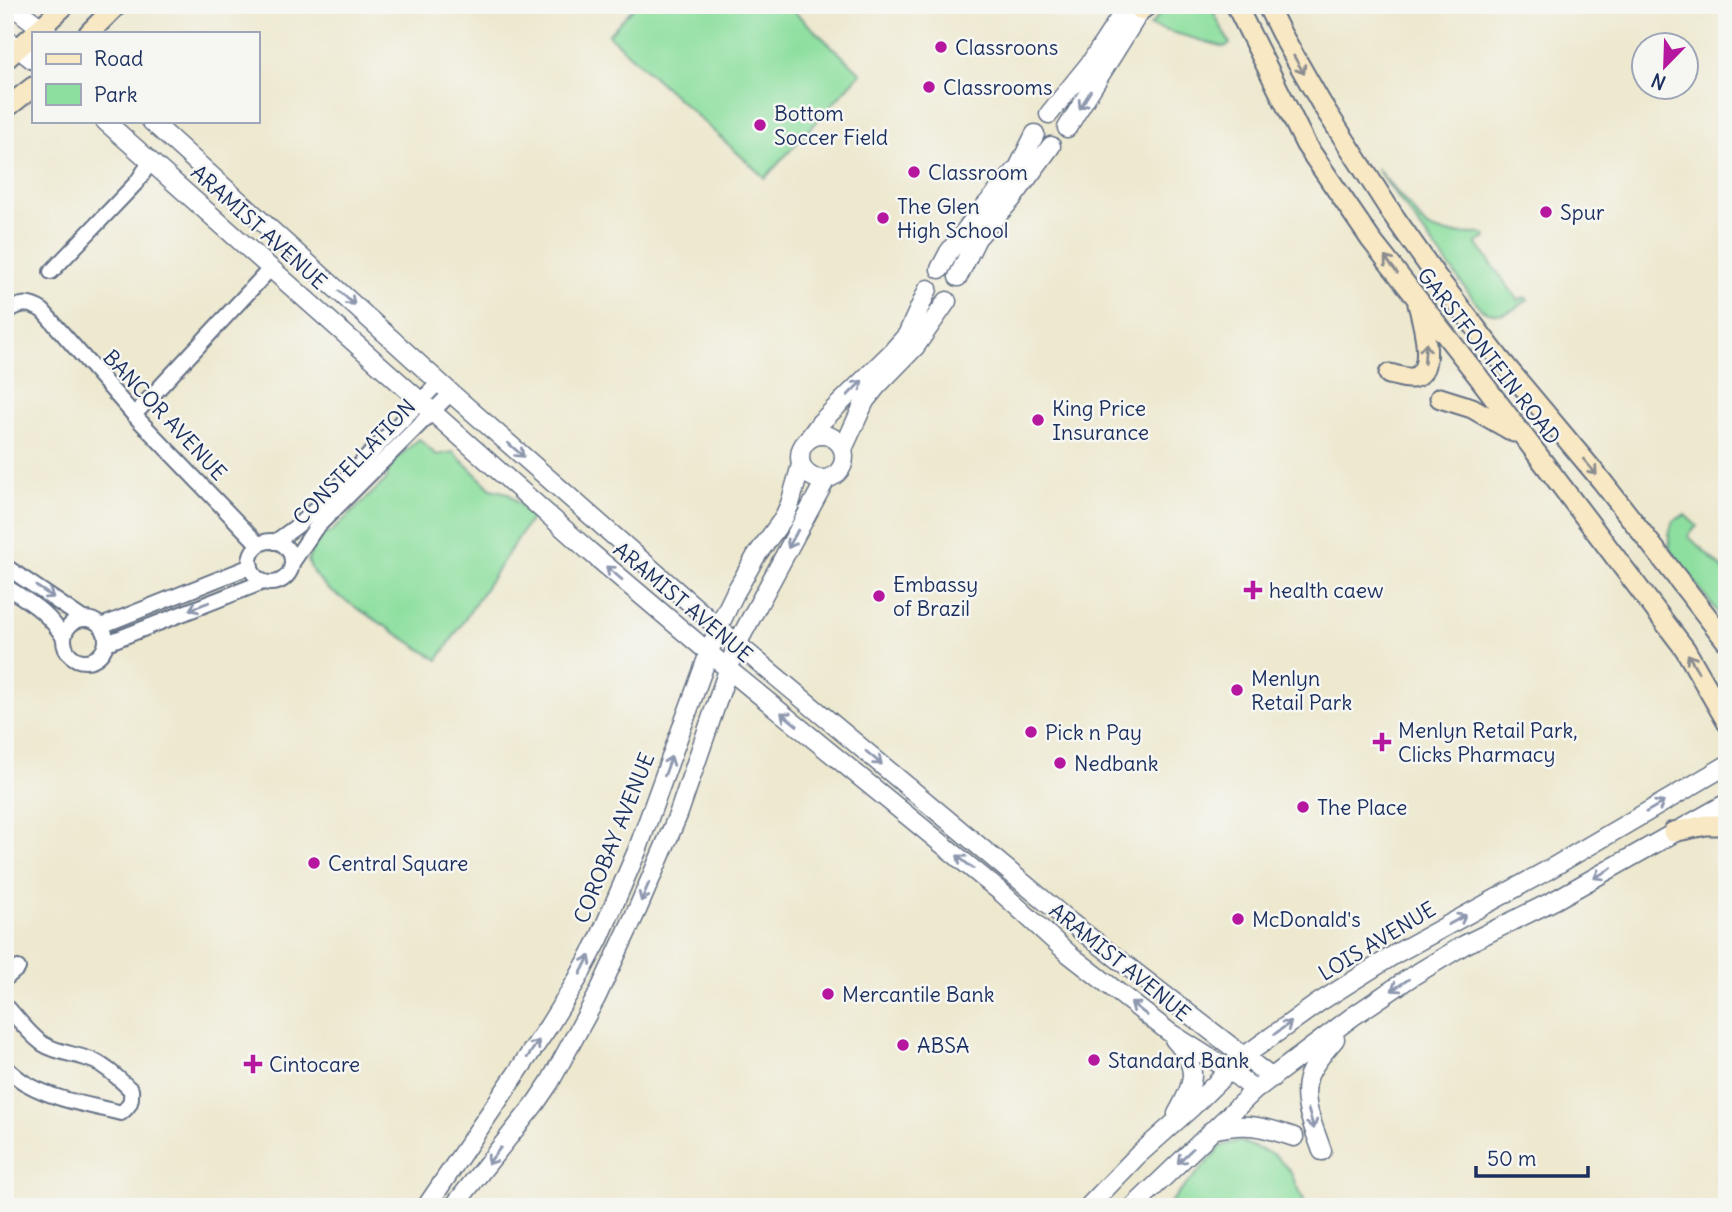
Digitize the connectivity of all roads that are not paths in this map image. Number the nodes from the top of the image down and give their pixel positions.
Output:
1 (11, 5) edge
2 (65, 5) edge
3 (117, 5) edge
4 (1225, 5) edge
5 (1236, 5) edge
6 (1267, 5) edge
7 (1140, 6) edge
8 (1246, 28) junction
9 (39, 32) edge
10 (90, 32) edge
11 (32, 38) edge
12 (15, 52) edge
13 (32, 88) edge
14 (5, 109) edge
15 (1049, 114) junction
16 (106, 122) edge
17 (152, 122) edge
18 (1068, 128) junction
19 (1035, 134) junction
20 (1051, 146) junction
21 (151, 161) junction
22 (271, 268) junction
23 (940, 269) junction
24 (51, 272) dead end
25 (958, 277) junction
26 (928, 289) junction
27 (1418, 300) junction
28 (947, 301) junction
29 (5, 314) edge
30 (1390, 374) dead end
31 (445, 388) junction
32 (1440, 398) dead end
33 (426, 407) junction
34 (134, 415) junction
35 (1524, 438) junction
36 (809, 439) junction
37 (843, 449) junction
38 (802, 465) junction
39 (826, 479) junction
40 (275, 542) junction
41 (260, 545) junction
42 (292, 564) junction
43 (5, 566) edge
44 (251, 566) junction
45 (263, 582) junction
46 (5, 586) edge
47 (83, 619) junction
48 (101, 626) junction
49 (719, 628) junction
50 (64, 638) junction
51 (1727, 642) edge
52 (107, 643) junction
53 (737, 644) junction
54 (710, 653) junction
55 (727, 669) junction
56 (1727, 722) edge
57 (1727, 765) edge
58 (1727, 803) edge
59 (1727, 825) edge
60 (1674, 832) junction
61 (18, 968) dead end
62 (5, 979) edge
63 (8, 1008) dead end
64 (1352, 1017) junction
65 (1168, 1032) junction
66 (1243, 1057) junction
67 (5, 1067) edge
68 (1229, 1070) junction
69 (1272, 1078) junction
70 (1255, 1090) junction
71 (1171, 1126) junction
72 (1212, 1130) junction
73 (1294, 1137) dead end
74 (1322, 1150) dead end
75 (426, 1207) edge
76 (453, 1207) edge
77 (1088, 1207) edge
78 (1133, 1207) edge

1 - 9 street
2 - 9 main road
3 - 10 main road
4 - 8 main road
5 - 8 main road, GARSTFONTEIN ROAD
6 -> 51 main road, GARSTFONTEIN ROAD
7 - 15 street, COROBAY AVENUE
7 -> 18 street, COROBAY AVENUE
27 -> 8 main road, GARSTFONTEIN ROAD
11 - 12 main road
13 - 14 main road
15 - 18 street
15 - 19 street, COROBAY AVENUE
16 - 21 street, ARAMIST AVENUE
17 -> 31 street, ARAMIST AVENUE
18 - 20 street, COROBAY AVENUE
19 - 20 street
19 - 23 street, COROBAY AVENUE
20 - 25 street, COROBAY AVENUE
21 - 22 street, ARAMIST AVENUE
21 - 24 street
22 - 33 street, ARAMIST AVENUE
22 - 34 street
23 - 25 street
23 - 26 street, COROBAY AVENUE
25 - 28 street, COROBAY AVENUE
26 - 28 street
36 -> 26 street, COROBAY AVENUE
30 -> 27 main road
27 - 35 main road, GARSTFONTEIN ROAD
28 - 37 street, COROBAY AVENUE
29 - 34 street, BANCOR AVENUE
31 - 33 street, CONSTELLATION
31 -> 49 street, ARAMIST AVENUE
32 - 35 main road
33 - 40 street, CONSTELLATION
33 - 42 street, CONSTELLATION
54 -> 33 street, ARAMIST AVENUE
34 - 41 street, BANCOR AVENUE
56 -> 35 main road, GARSTFONTEIN ROAD
36 - 37 street
36 - 38 street, COROBAY AVENUE
37 - 39 street, COROBAY AVENUE
38 - 39 street
38 - 49 street, COROBAY AVENUE
39 -> 53 street, COROBAY AVENUE
40 - 41 street
40 - 42 street
41 - 44 street
42 - 45 street
43 -> 47 street
44 - 45 street
44 - 48 street
45 -> 52 street
46 - 50 street
47 - 48 street
47 - 50 street
48 - 52 street
49 - 53 street, ARAMIST AVENUE
49 - 54 street, COROBAY AVENUE
50 - 52 street
53 - 55 street, COROBAY AVENUE
53 -> 66 street, ARAMIST AVENUE
54 - 55 street, ARAMIST AVENUE
75 -> 54 street, COROBAY AVENUE
65 -> 55 street, ARAMIST AVENUE
55 -> 76 street, COROBAY AVENUE
66 -> 57 street, LOIS AVENUE
58 - 60 street
59 - 60 main road
60 -> 64 street
61 - 62 street
63 - 67 street
64 - 69 street
64 -> 74 street
65 - 68 street, ARAMIST AVENUE
65 - 71 street
66 - 68 street, LOIS AVENUE
66 - 69 street, ARAMIST AVENUE
68 - 70 street, ARAMIST AVENUE
68 - 71 street, LOIS AVENUE
69 - 70 street
70 - 72 street
71 - 77 street, LOIS AVENUE
72 - 73 street
72 -> 78 street

